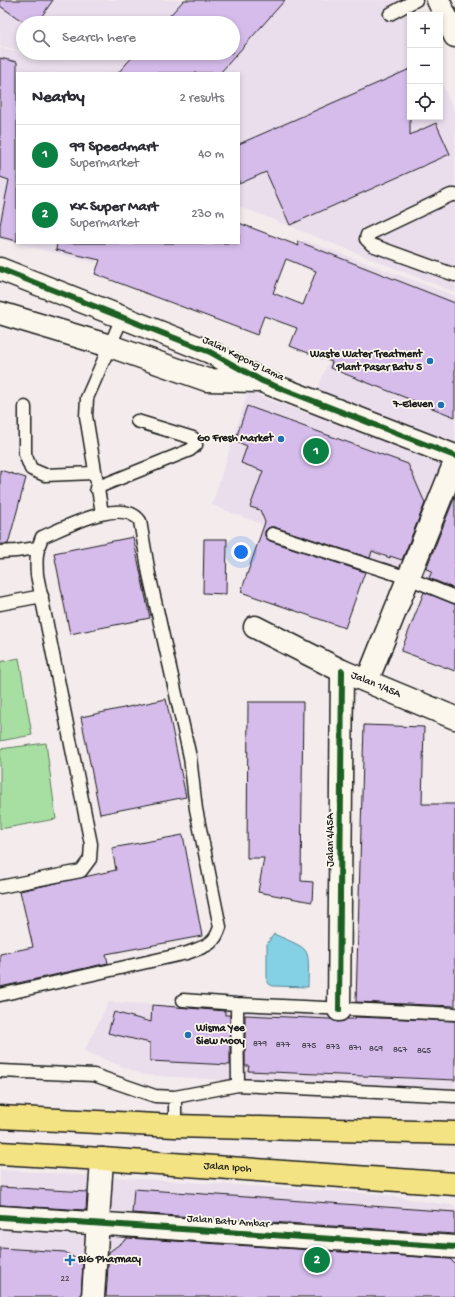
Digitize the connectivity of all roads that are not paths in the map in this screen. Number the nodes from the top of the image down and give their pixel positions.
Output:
1 (416, 0) edge
2 (438, 0) edge
3 (390, 14) dead end
4 (455, 36) edge
5 (455, 195) edge
6 (0, 269) edge
7 (455, 275) edge
8 (0, 313) edge
9 (122, 318) junction
10 (110, 346) junction
11 (262, 381) junction
12 (25, 407) dead end
13 (137, 421) dead end
14 (455, 456) edge
15 (455, 462) edge
16 (94, 473) junction
17 (96, 488) junction
18 (102, 513) junction
19 (272, 534) dead end
20 (37, 548) junction
21 (0, 552) edge
22 (408, 578) junction
23 (42, 596) junction
24 (455, 597) edge
25 (0, 604) edge
26 (255, 627) dead end
27 (342, 671) junction
28 (367, 681) junction
29 (455, 718) edge
30 (0, 887) edge
31 (0, 995) edge
32 (183, 1000) dead end
33 (237, 1004) junction
34 (339, 1010) junction
35 (455, 1014) edge
36 (0, 1071) edge
37 (238, 1085) junction
38 (455, 1096) edge
39 (175, 1097) junction
40 (0, 1117) edge
41 (174, 1126) junction
42 (455, 1133) edge
43 (0, 1153) edge
44 (102, 1159) junction
45 (455, 1184) edge
46 (0, 1217) edge
47 (98, 1223) junction
48 (455, 1247) edge
49 (93, 1297) edge

1 - 3 lane
2 - 4 street
5 - 7 lane
6 - 9 street, Jalan Kepong Lama
8 - 10 street, Jalan Kepong Lama
9 - 10 lane
9 - 11 street, Jalan Kepong Lama
10 - 11 street, Jalan Kepong Lama
10 - 16 lane
11 - 14 street, Jalan Kepong Lama
12 - 16 lane
13 - 17 lane
15 - 22 street
16 - 17 lane
17 - 18 lane
18 - 20 lane
18 - 31 lane
19 - 22 lane
20 - 21 lane
20 - 23 lane
22 - 24 lane
22 - 28 street
23 - 25 lane
23 - 30 lane
26 - 27 street, Jalan 1/45A
27 - 28 street, Jalan 1/45A
27 - 34 street, Jalan 4/45A
28 - 29 street, Jalan 1/45A
32 - 33 lane
33 - 34 lane
33 - 37 lane
34 - 35 lane
36 - 39 lane
37 - 38 lane
37 - 39 lane
39 - 41 lane
40 - 41 main road
41 - 42 main road
43 - 44 main road, Jalan Ipoh
44 - 45 main road, Jalan Ipoh
44 - 47 street
46 - 47 street, Jalan Batu Ambar
47 - 48 street, Jalan Batu Ambar
47 - 49 street

